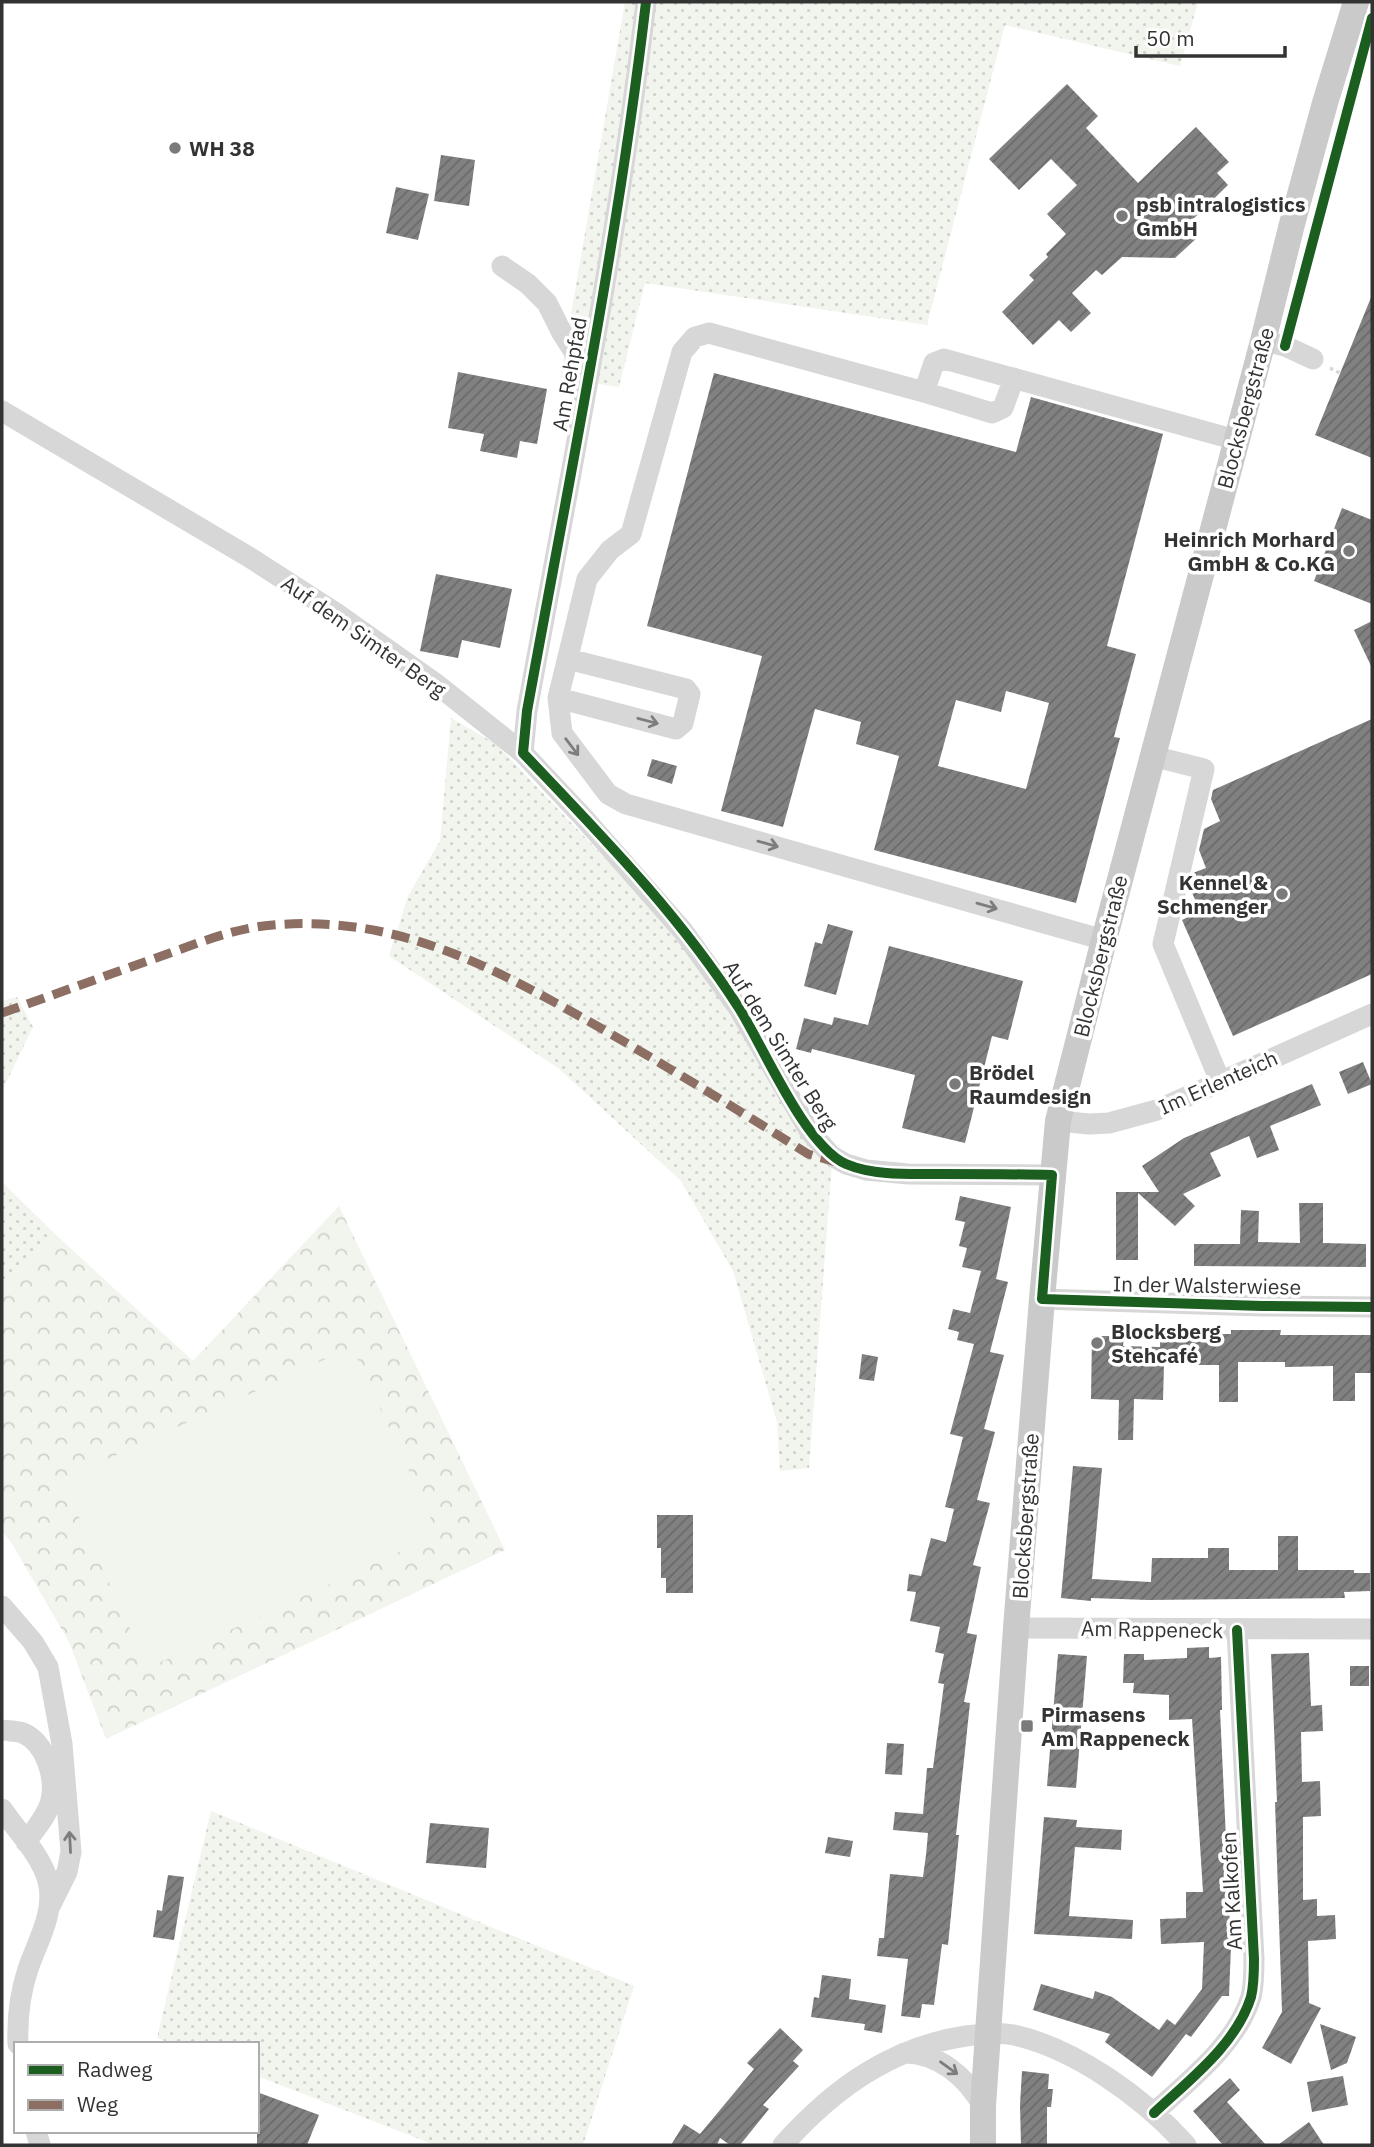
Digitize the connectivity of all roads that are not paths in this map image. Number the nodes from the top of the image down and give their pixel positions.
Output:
1 (646, 2) edge
2 (1356, 2) edge
3 (502, 266) dead end
4 (1263, 341) junction
5 (1312, 359) dead end
6 (588, 374) junction
7 (1014, 378) junction
8 (924, 392) junction
9 (2, 411) edge
10 (1236, 440) junction
11 (568, 659) junction
12 (558, 698) junction
13 (523, 753) junction
14 (1152, 756) junction
15 (1104, 940) junction
16 (1372, 1014) edge
17 (1220, 1081) junction
18 (1058, 1121) junction
19 (1052, 1175) junction
20 (1042, 1299) junction
21 (1372, 1307) edge
22 (2, 1606) edge
23 (1016, 1628) junction
24 (1372, 1629) edge
25 (1237, 1630) junction
26 (2, 1730) edge
27 (2, 1809) edge
28 (26, 1842) junction
29 (50, 1906) junction
30 (10, 2008) edge
31 (987, 2034) junction
32 (18, 2042) edge
33 (902, 2053) junction
34 (983, 2106) junction
35 (1154, 2113) junction
36 (783, 2145) edge
37 (984, 2145) edge
38 (1186, 2145) edge

1 - 6 street, Am Rehpfad
2 - 4 main road, Blocksbergstraße
3 - 6 street
4 - 5 street
4 - 10 main road, Blocksbergstraße
6 - 13 street, Am Rehpfad
7 - 8 street
7 - 8 street
7 - 10 street
8 - 11 street
9 - 13 street, Auf dem Simter Berg
10 - 14 main road, Blocksbergstraße
11 - 12 street
12 -> 11 street
12 -> 15 street
13 - 19 street, Auf dem Simter Berg
14 - 15 main road, Blocksbergstraße
14 - 17 street
15 - 18 main road, Blocksbergstraße
16 - 17 street, Im Erlenteich
17 - 18 street, Im Erlenteich
18 - 19 main road, Blocksbergstraße
19 - 20 main road, Blocksbergstraße
20 - 21 street, In der Walsterwiese
20 - 23 main road, Blocksbergstraße
29 -> 22 street
23 - 25 street, Am Rappeneck
23 - 31 main road, Blocksbergstraße
24 - 25 street, Am Rappeneck
25 - 35 street, Am Kalkofen
26 - 28 street
27 - 28 street
28 - 29 street
29 - 30 street
30 - 32 street
31 - 33 street
31 - 34 main road, Blocksbergstraße
31 - 35 street
33 -> 34 street
33 - 36 street
34 - 37 main road, Blocksbergstraße
35 - 38 street

